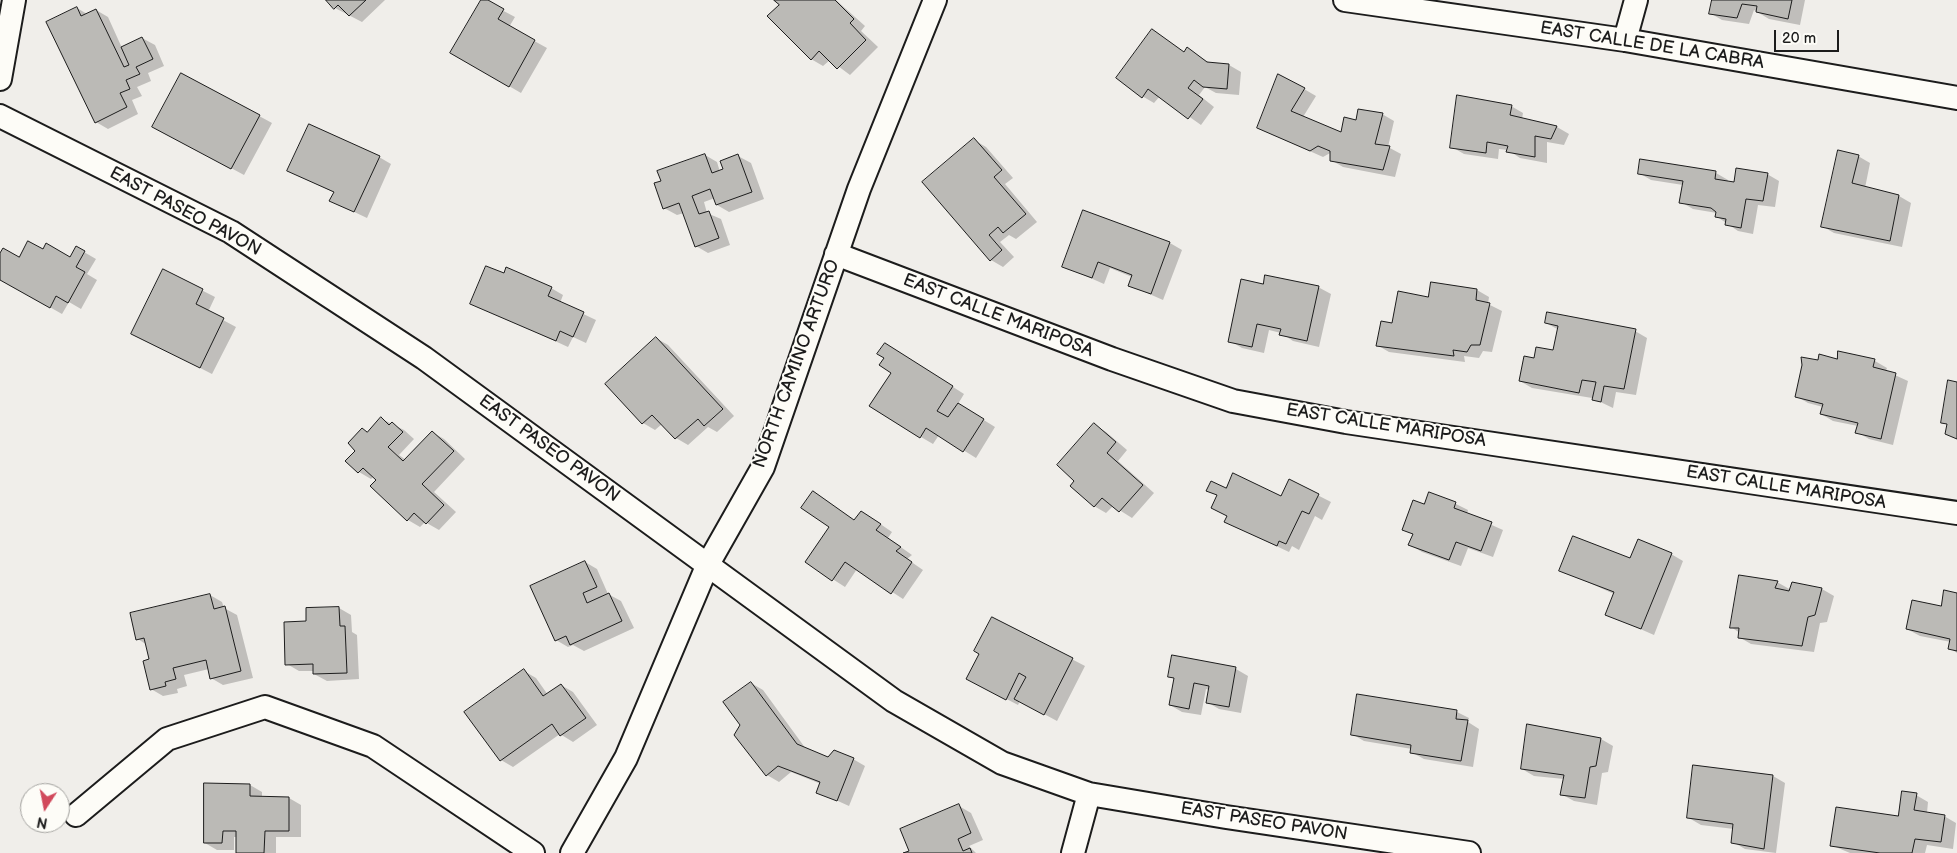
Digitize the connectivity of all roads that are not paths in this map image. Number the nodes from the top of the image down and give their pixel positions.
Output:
1 (14, 0) edge
2 (935, 0) edge
3 (1345, 0) edge
4 (1636, 0) edge
5 (1625, 40) junction
6 (0, 78) edge
7 (1957, 98) edge
8 (0, 116) edge
9 (836, 254) junction
10 (1957, 513) edge
11 (708, 564) junction
12 (1089, 794) junction
13 (76, 815) dead end
14 (533, 853) edge
15 (572, 853) edge
16 (1073, 853) edge
17 (1469, 853) edge

1 - 6 street
2 - 9 street, NORTH CAMINO ARTURO
3 - 5 street, EAST CALLE DE LA CABRA
4 - 5 street
5 - 7 street, EAST CALLE DE LA CABRA
8 - 11 street, EAST PASEO PAVON
9 - 10 street, EAST CALLE MARIPOSA
9 - 11 street, NORTH CAMINO ARTURO
11 - 12 street, EAST PASEO PAVON
11 - 15 street, NORTH CAMINO ARTURO
12 - 16 street
12 - 17 street, EAST PASEO PAVON
13 - 14 street

